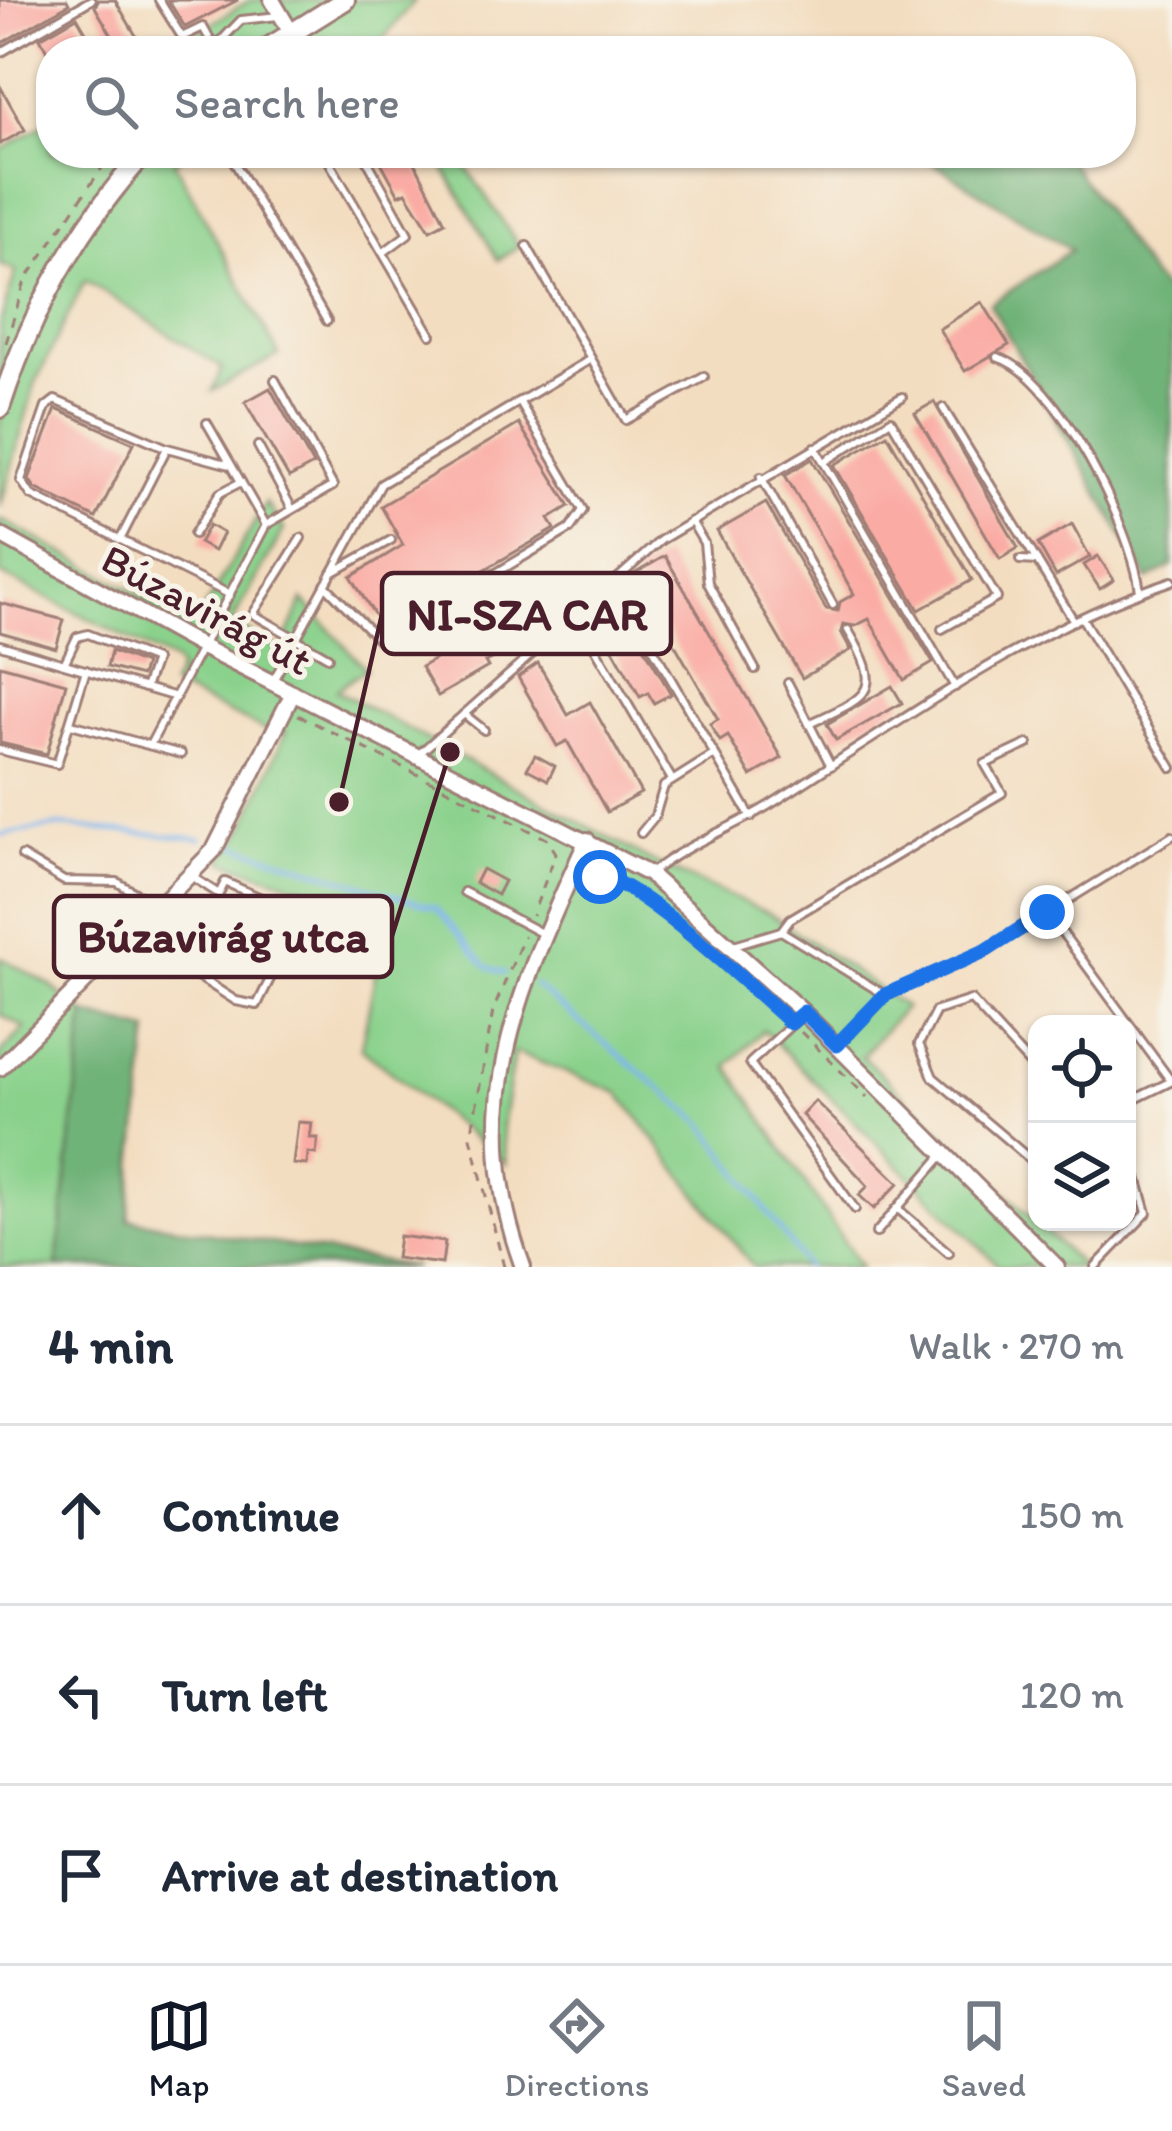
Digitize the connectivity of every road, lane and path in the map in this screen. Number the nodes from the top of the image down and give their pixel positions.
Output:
1 (91, 0) edge
2 (159, 0) edge
3 (272, 0) edge
4 (345, 0) edge
5 (287, 24) junction
6 (181, 36) edge
7 (184, 36) edge
8 (207, 36) edge
9 (226, 36) edge
10 (276, 36) edge
11 (295, 36) edge
12 (0, 53) edge
13 (102, 168) edge
14 (134, 168) edge
15 (237, 168) edge
16 (333, 168) edge
17 (371, 168) edge
18 (527, 245) dead end
19 (383, 253) junction
20 (327, 321) dead end
21 (430, 335) dead end
22 (997, 356) dead end
23 (591, 358) junction
24 (0, 362) edge
25 (704, 377) dead end
26 (275, 380) dead end
27 (902, 397) dead end
28 (519, 401) junction
29 (0, 408) edge
30 (943, 408) dead end
31 (207, 423) dead end
32 (258, 446) dead end
33 (815, 447) junction
34 (166, 448) junction
35 (824, 462) junction
36 (230, 465) junction
37 (761, 477) junction
38 (241, 482) junction
39 (292, 509) junction
40 (691, 521) junction
41 (266, 525) junction
42 (194, 534) dead end
43 (0, 535) edge
44 (301, 538) dead end
45 (120, 540) junction
46 (392, 540) dead end
47 (1020, 560) dead end
48 (1037, 561) junction
49 (331, 574) junction
50 (613, 580) junction
51 (1172, 581) edge
52 (325, 585) junction
53 (1140, 592) junction
54 (230, 595) junction
55 (833, 605) dead end
56 (574, 613) junction
57 (491, 617) dead end
58 (1078, 620) junction
59 (563, 626) junction
60 (942, 628) dead end
61 (848, 630) dead end
62 (297, 638) junction
63 (0, 645) edge
64 (204, 648) junction
65 (328, 657) dead end
66 (65, 664) junction
67 (755, 669) dead end
68 (86, 670) junction
69 (272, 682) junction
70 (788, 683) dead end
71 (955, 687) junction
72 (145, 688) junction
73 (293, 693) junction
74 (176, 697) junction
75 (285, 709) junction
76 (464, 714) junction
77 (70, 724) junction
78 (809, 724) junction
79 (484, 730) dead end
80 (1028, 743) dead end
81 (150, 745) junction
82 (0, 750) edge
83 (181, 754) dead end
84 (715, 754) junction
85 (417, 755) junction
86 (831, 766) junction
87 (1172, 768) edge
88 (671, 778) junction
89 (752, 817) junction
90 (641, 832) dead end
91 (1172, 836) edge
92 (586, 840) junction
93 (22, 856) dead end
94 (649, 874) junction
95 (191, 876) junction
96 (464, 892) dead end
97 (576, 898) dead end
98 (160, 908) junction
99 (1047, 912) junction
100 (528, 926) junction
101 (781, 932) junction
102 (270, 933) dead end
103 (134, 935) junction
104 (546, 935) junction
105 (731, 946) junction
106 (232, 950) dead end
107 (885, 995) junction
108 (798, 1018) junction
109 (837, 1045) junction
110 (1028, 1062) edge
111 (0, 1068) edge
112 (1172, 1081) edge
113 (1136, 1099) edge
114 (871, 1102) dead end
115 (944, 1155) junction
116 (1028, 1158) edge
117 (1136, 1174) edge
118 (897, 1208) junction
119 (855, 1209) dead end
120 (1136, 1224) edge
121 (1130, 1231) edge
122 (876, 1233) dead end
123 (950, 1252) dead end
124 (504, 1267) edge
125 (524, 1267) edge
126 (1057, 1267) edge
127 (1095, 1267) edge

1 - 12 lane
2 - 6 lane
3 - 5 street
4 - 5 main road
5 - 9 lane
5 - 10 main road
5 - 11 lane
7 - 8 lane
13 - 24 path
14 - 29 main road
15 - 20 lane
16 - 19 lane
17 - 19 lane
18 - 23 lane
19 - 21 lane
22 - 53 lane
23 - 25 lane
23 - 28 lane
26 - 39 lane
27 - 33 lane
28 - 49 lane
28 - 52 lane
30 - 48 lane
31 - 36 lane
32 - 39 lane
33 - 35 lane
33 - 37 lane
34 - 36 lane
34 - 45 lane
34 - 45 lane
35 - 60 lane
35 - 71 lane
36 - 38 lane
37 - 40 lane
37 - 55 lane
38 - 41 lane
38 - 42 lane
39 - 41 lane
40 - 50 lane
40 - 67 lane
41 - 54 lane
43 - 64 street, Búzavirág út
44 - 62 lane
45 - 54 lane
46 - 49 lane
47 - 48 lane
48 - 58 lane
49 - 52 lane
50 - 56 lane
50 - 84 lane
51 - 53 lane
52 - 62 lane
53 - 58 lane
54 - 64 lane
56 - 59 lane
56 - 88 lane
57 - 59 lane
58 - 71 lane
58 - 87 lane
59 - 76 lane
61 - 78 lane
62 - 65 lane
62 - 69 lane
63 - 66 lane
64 - 69 street, Búzavirág út
64 - 74 lane
66 - 68 lane
66 - 72 lane
68 - 72 lane
68 - 77 lane
69 - 73 street, Búzavirág út
70 - 78 lane
71 - 86 lane
72 - 74 lane
73 - 75 street
73 - 85 street, Búzavirág út
74 - 81 lane
75 - 95 street
75 - 100 path
76 - 79 lane
76 - 85 lane
77 - 81 lane
77 - 82 lane
78 - 86 lane
80 - 101 lane
81 - 83 lane
84 - 88 lane
84 - 89 lane
85 - 92 street, Búzavirág út
86 - 89 lane
88 - 90 lane
89 - 94 lane
91 - 99 lane
92 - 94 street, Búzavirág út
92 - 104 street
93 - 98 lane
94 - 105 street, Búzavirág út
95 - 98 street
95 - 102 lane
96 - 100 lane
97 - 108 path
98 - 103 street
99 - 107 lane
99 - 112 lane
100 - 104 lane
100 - 124 path
101 - 105 lane
101 - 107 lane
103 - 106 lane
103 - 111 street
104 - 125 street
105 - 108 street, Búzavirág út
107 - 109 lane
108 - 109 street, Búzavirág út
108 - 114 path
108 - 119 lane
109 - 115 street, Búzavirág út
110 - 116 lane
112 - 113 lane
115 - 118 lane
115 - 126 street, Búzavirág út
117 - 120 lane
118 - 122 lane
118 - 123 lane
121 - 127 lane

